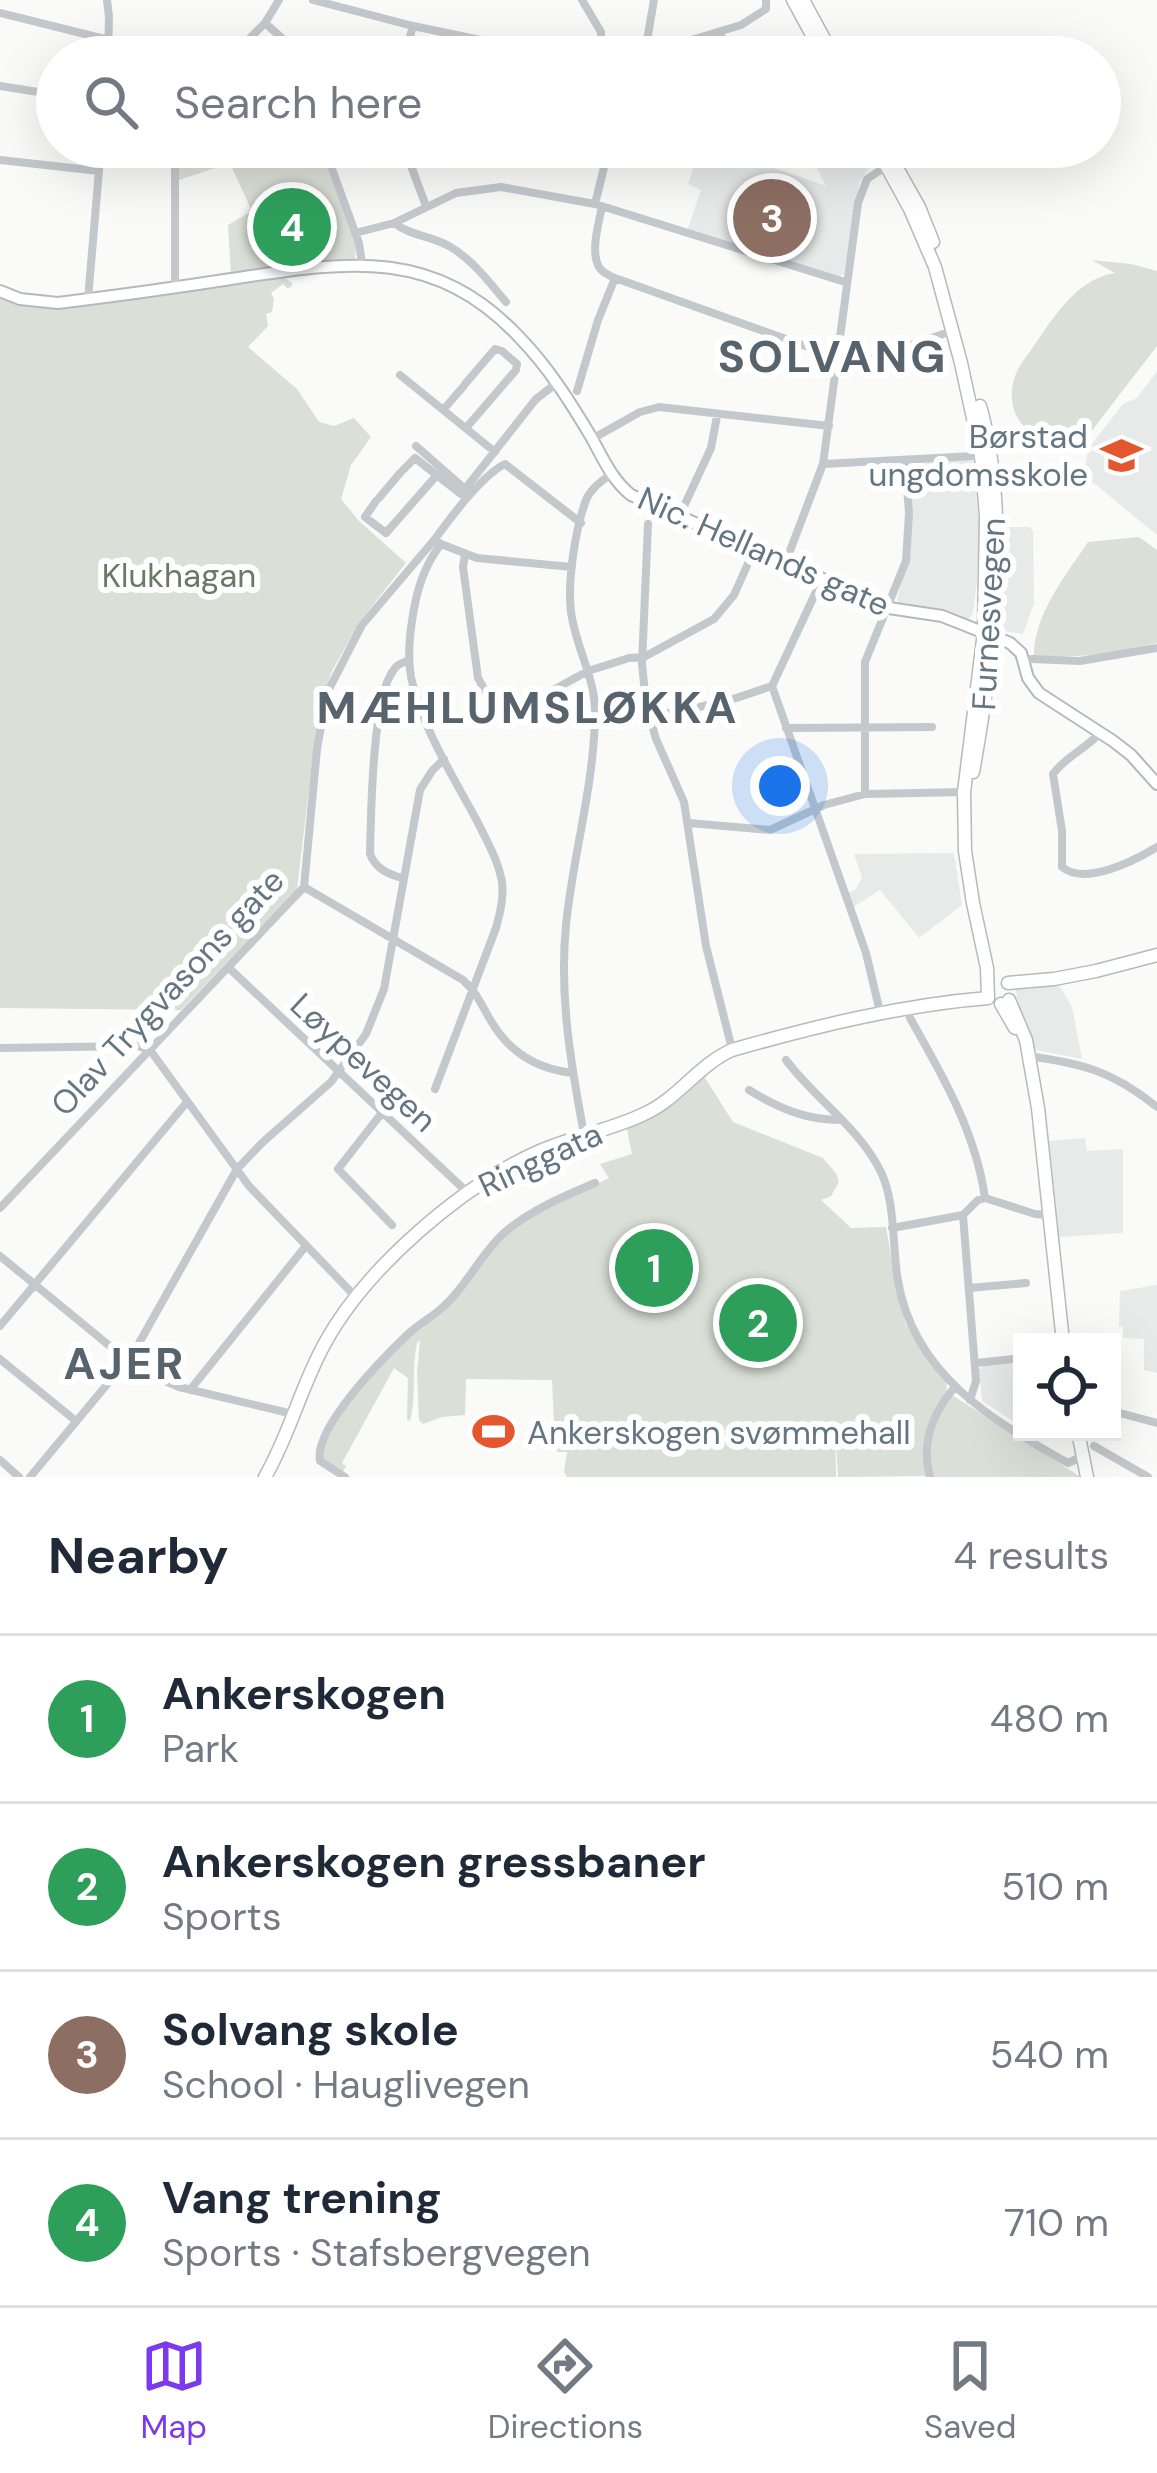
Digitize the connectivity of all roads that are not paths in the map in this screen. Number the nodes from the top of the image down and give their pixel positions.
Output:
1 (107, 0) edge
2 (278, 0) edge
3 (313, 0) edge
4 (582, 0) edge
5 (654, 0) edge
6 (766, 0) edge
7 (793, 0) edge
8 (803, 0) edge
9 (0, 13) edge
10 (265, 23) junction
11 (412, 26) junction
12 (720, 32) junction
13 (93, 36) edge
14 (109, 36) edge
15 (252, 36) edge
16 (280, 36) edge
17 (409, 36) edge
18 (461, 36) edge
19 (601, 36) edge
20 (648, 36) edge
21 (707, 36) edge
22 (721, 36) edge
23 (813, 36) edge
24 (823, 36) edge
25 (0, 86) edge
26 (36, 92) edge
27 (0, 160) edge
28 (36, 164) edge
29 (72, 168) edge
30 (99, 168) edge
31 (175, 168) edge
32 (332, 168) edge
33 (412, 168) edge
34 (605, 168) edge
35 (883, 168) edge
36 (893, 168) edge
37 (99, 171) junction
38 (598, 205) junction
39 (426, 206) junction
40 (394, 223) junction
41 (355, 233) junction
42 (362, 264) junction
43 (615, 278) junction
44 (845, 282) junction
45 (175, 288) junction
46 (0, 291) edge
47 (88, 298) junction
48 (506, 302) dead end
49 (943, 334) dead end
50 (835, 355) junction
51 (400, 375) dead end
52 (557, 383) junction
53 (577, 391) dead end
54 (443, 410) junction
55 (717, 416) junction
56 (829, 426) junction
57 (466, 428) junction
58 (592, 439) junction
59 (416, 446) dead end
60 (495, 452) junction
61 (974, 456) dead end
62 (905, 461) junction
63 (823, 464) junction
64 (611, 474) junction
65 (437, 475) junction
66 (465, 489) junction
67 (679, 518) junction
68 (581, 523) junction
69 (648, 524) dead end
70 (438, 541) junction
71 (754, 550) junction
72 (465, 555) junction
73 (785, 563) junction
74 (572, 567) junction
75 (822, 579) junction
76 (890, 608) junction
77 (988, 634) junction
78 (1157, 648) edge
79 (644, 657) junction
80 (1031, 659) dead end
81 (409, 660) junction
82 (588, 671) junction
83 (772, 686) junction
84 (650, 717) junction
85 (866, 727) junction
86 (932, 727) dead end
87 (786, 728) junction
88 (1101, 732) junction
89 (444, 759) junction
90 (1157, 784) edge
91 (967, 792) junction
92 (865, 794) junction
93 (814, 809) junction
94 (688, 823) junction
95 (1157, 848) edge
96 (402, 878) junction
97 (304, 887) junction
98 (392, 940) junction
99 (1157, 955) edge
100 (229, 968) junction
101 (473, 989) junction
102 (1000, 991) junction
103 (881, 1013) junction
104 (910, 1018) dead end
105 (0, 1048) edge
106 (150, 1050) junction
107 (732, 1050) junction
108 (1029, 1056) junction
109 (786, 1060) dead end
110 (572, 1073) junction
111 (338, 1074) junction
112 (435, 1088) dead end
113 (749, 1090) dead end
114 (188, 1101) junction
115 (1157, 1107) edge
116 (381, 1114) junction
117 (844, 1120) junction
118 (584, 1135) junction
119 (237, 1168) junction
120 (596, 1183) dead end
121 (466, 1192) junction
122 (985, 1198) junction
123 (0, 1208) edge
124 (1049, 1214) junction
125 (963, 1215) junction
126 (392, 1225) dead end
127 (892, 1228) junction
128 (305, 1247) junction
129 (0, 1256) edge
130 (1026, 1283) dead end
131 (35, 1285) junction
132 (969, 1288) junction
133 (352, 1293) dead end
134 (0, 1326) edge
135 (1062, 1333) edge
136 (0, 1359) edge
137 (1013, 1359) edge
138 (127, 1360) junction
139 (976, 1363) junction
140 (954, 1388) junction
141 (190, 1390) junction
142 (970, 1400) junction
143 (1121, 1413) edge
144 (295, 1414) junction
145 (76, 1421) junction
146 (1157, 1423) edge
147 (1080, 1441) edge
148 (1094, 1446) dead end
149 (1082, 1456) junction
150 (0, 1460) edge
151 (19, 1477) edge
152 (30, 1477) edge
153 (266, 1477) edge
154 (345, 1477) edge
155 (930, 1477) edge
156 (1088, 1477) edge
157 (1148, 1477) edge

1 - 14 street
2 - 10 street
3 - 11 street
4 - 19 street
5 - 20 street
6 - 12 street
7 - 23 main road
8 - 24 main road
9 - 13 street
10 - 15 street
10 - 16 street
11 - 17 street
11 - 18 street
12 - 21 street
12 - 22 street
25 - 26 street
27 - 28 street
29 - 37 street
30 - 37 street
31 - 45 street
32 - 41 street
33 - 39 street
34 - 38 street
35 - 44 street
36 - 77 main road, Furnesvegen
37 - 47 street
38 - 39 street
38 - 43 street
38 - 44 street
39 - 40 street
40 - 41 street
40 - 48 street
41 - 42 street
42 - 45 main road
42 - 52 main road
43 - 50 street
43 - 53 street
44 - 50 street
45 - 47 main road
46 - 47 main road
49 - 50 street
50 - 56 street
51 - 54 street
52 - 58 main road
52 - 60 street
54 - 57 street
54 - 57 street
55 - 56 street
55 - 58 street
55 - 67 street
56 - 63 street
57 - 60 street
58 - 64 main road
59 - 66 street
60 - 66 street
61 - 62 street
62 - 63 street
62 - 76 street
63 - 73 street
64 - 67 main road, Nic. Hellands gate
64 - 68 street
65 - 65 street
65 - 66 street
67 - 71 main road, Nic. Hellands gate
68 - 70 street
68 - 74 street
69 - 79 street
70 - 72 street
70 - 81 street
70 - 97 street, Olav Trygvasons gate
71 - 73 main road, Nic. Hellands gate
71 - 79 street
72 - 74 street
72 - 82 street
73 - 75 main road, Nic. Hellands gate
74 - 82 street
75 - 76 main road, Nic. Hellands gate
75 - 83 street
76 - 77 main road, Nic. Hellands gate
76 - 85 street
77 - 88 main road
77 - 91 main road, Furnesvegen
78 - 80 street
79 - 82 street
79 - 84 street
81 - 89 street
81 - 96 street
82 - 110 street
83 - 84 street
83 - 87 street
84 - 94 street
85 - 86 street
85 - 87 street
85 - 92 street
87 - 93 street
88 - 90 main road
88 - 95 street
89 - 96 street
89 - 101 street
91 - 92 street
91 - 102 main road, Furnesvegen
92 - 93 street
93 - 94 street
93 - 103 street
94 - 107 street
96 - 98 street
97 - 98 street
97 - 100 street, Olav Trygvasons gate
98 - 101 street
98 - 111 street
99 - 102 main road, Ringgata
100 - 106 street, Olav Trygvasons gate
100 - 111 street, Løypevegen
101 - 110 street
101 - 112 street
102 - 103 main road, Ringgata
102 - 108 main road, Furnesvegen
103 - 107 main road, Ringgata
104 - 122 street
105 - 106 street
106 - 114 street
106 - 123 street, Olav Trygvasons gate
107 - 118 main road, Ringgata
108 - 115 street
108 - 124 main road, Furnesvegen
109 - 117 street
110 - 118 street
111 - 116 street, Løypevegen
111 - 119 street
113 - 117 street
114 - 119 street
114 - 131 street
116 - 121 street, Løypevegen
116 - 126 street
117 - 127 street
118 - 121 main road, Ringgata
119 - 128 street
119 - 138 street
120 - 154 street
121 - 144 main road, Ringgata
122 - 124 street
122 - 125 street
124 - 135 main road, Furnesvegen
125 - 127 street
125 - 132 street
127 - 140 street
128 - 133 street
128 - 141 street
129 - 131 street
130 - 132 street
131 - 134 street
131 - 138 street
132 - 139 street
136 - 145 street
137 - 139 street
138 - 141 street
138 - 145 street
139 - 142 street
140 - 142 street
140 - 155 street
141 - 144 street
142 - 149 street
143 - 146 street
144 - 153 main road, Ringgata
145 - 152 street
147 - 149 main road
148 - 157 street
149 - 156 main road
150 - 151 street

